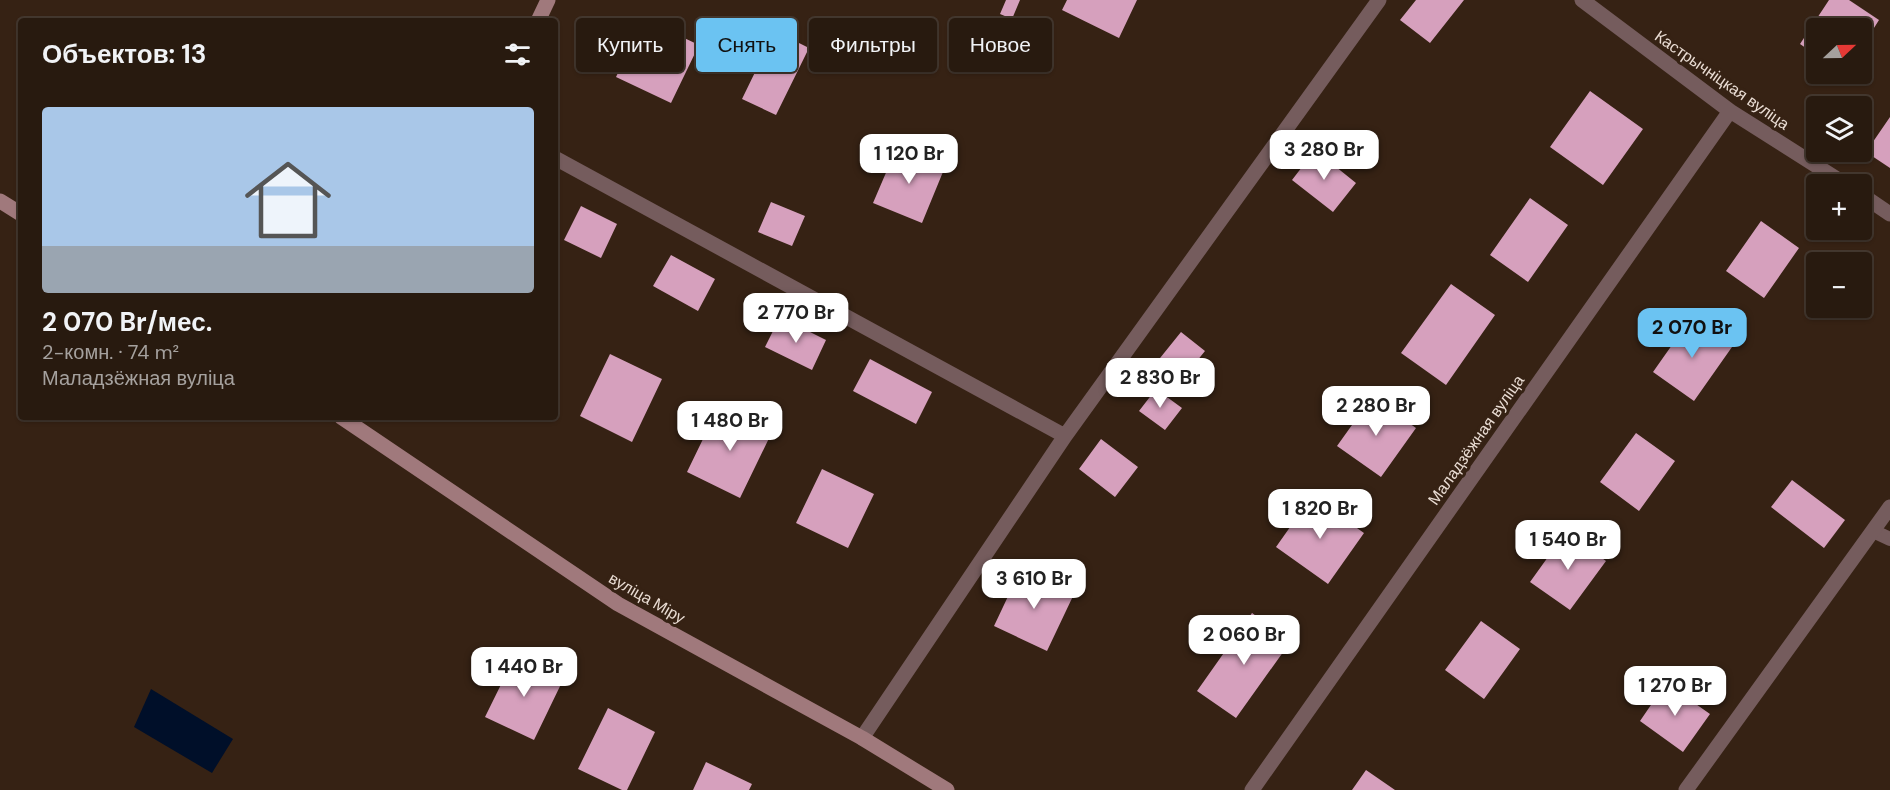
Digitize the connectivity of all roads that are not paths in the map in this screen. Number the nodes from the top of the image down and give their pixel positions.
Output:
1 (548, 0) edge
2 (1379, 0) edge
3 (1582, 0) edge
4 (539, 18) edge
5 (1730, 111) junction
6 (558, 160) edge
7 (1829, 174) edge
8 (0, 201) edge
9 (1872, 202) edge
10 (18, 212) edge
11 (1890, 214) edge
12 (345, 420) edge
13 (1065, 436) junction
14 (1890, 507) edge
15 (1873, 531) junction
16 (1890, 539) edge
17 (862, 738) junction
18 (947, 790) edge
19 (1252, 790) edge
20 (1686, 790) edge

1 - 4 street
2 - 13 street
3 - 5 street, Кастрычніцкая вуліца
5 - 7 street, Кастрычніцкая вуліца
5 - 19 street, Маладзёжная вуліца
6 - 13 street
8 - 10 street
9 - 11 street
12 - 17 street, вуліца Міру
13 - 17 street
14 - 15 street
15 - 16 lane
15 - 20 street
17 - 18 street, вуліца Міру

